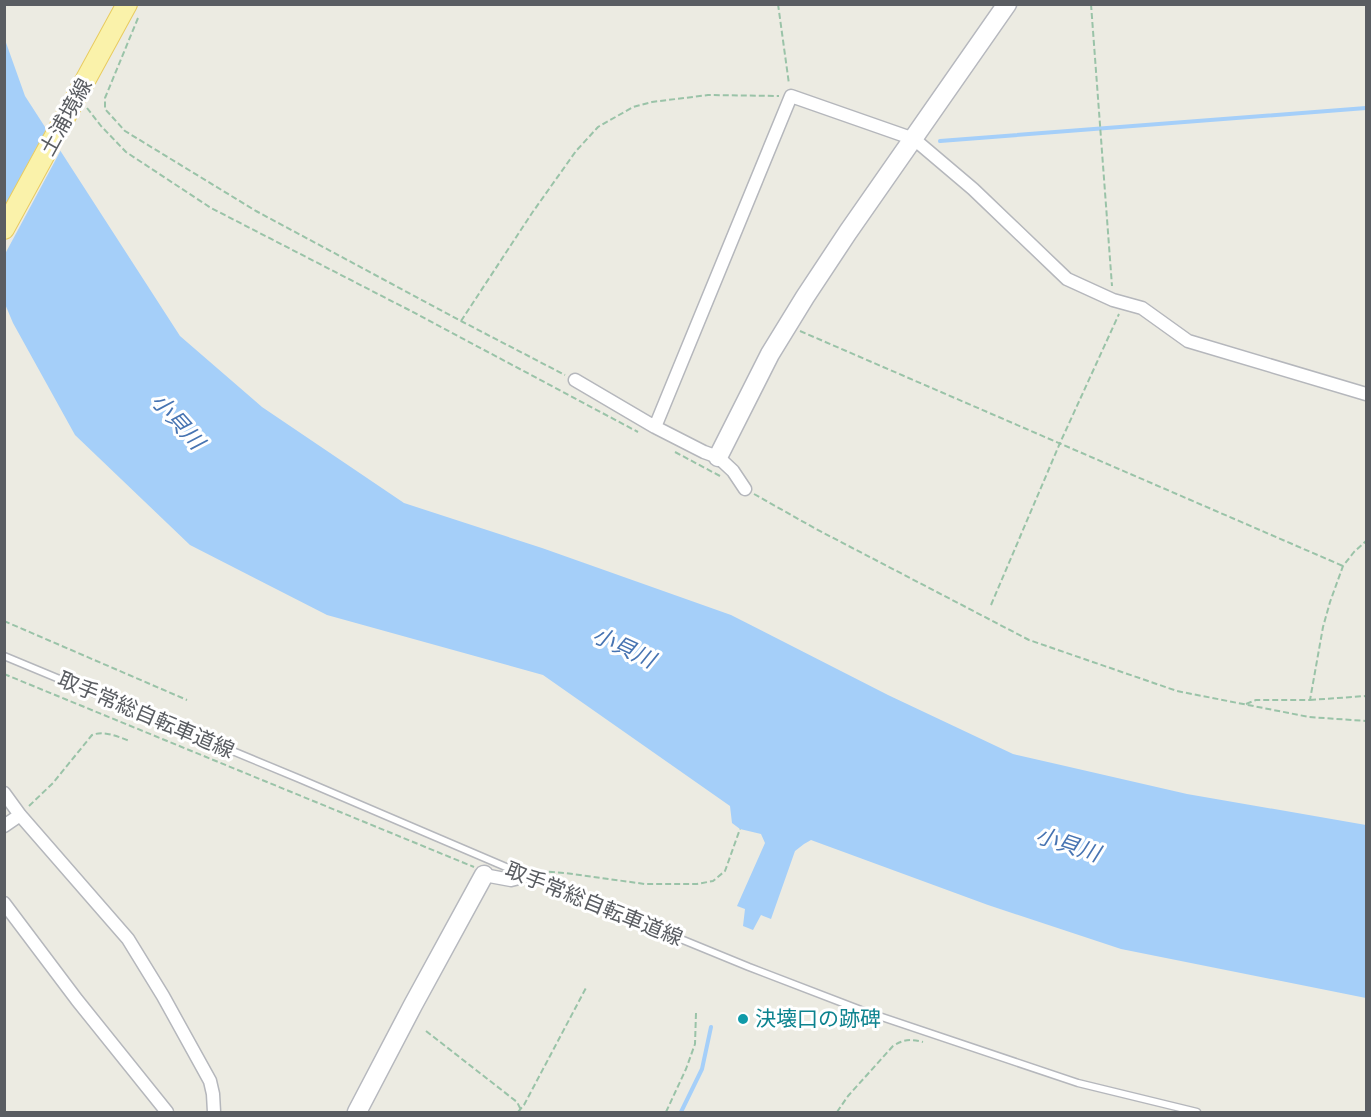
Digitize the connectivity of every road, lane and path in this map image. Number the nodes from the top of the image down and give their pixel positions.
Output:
1 (778, 4) edge
2 (1007, 4) edge
3 (1091, 4) edge
4 (133, 10) edge
5 (791, 96) junction
6 (914, 139) junction
7 (4, 230) edge
8 (1119, 301) junction
9 (461, 321) junction
10 (787, 326) junction
11 (575, 380) joint
12 (1366, 394) edge
13 (655, 427) junction
14 (1060, 444) junction
15 (718, 457) junction
16 (744, 489) dead end
17 (1366, 541) edge
18 (1342, 566) junction
19 (991, 605) dead end
20 (4, 621) edge
21 (4, 656) edge
22 (4, 674) edge
23 (1366, 696) edge
24 (187, 700) dead end
25 (1310, 700) junction
26 (1246, 705) dead end
27 (130, 741) dead end
28 (4, 793) edge
29 (20, 815) junction
30 (4, 826) edge
31 (740, 829) dead end
32 (484, 875) junction
33 (527, 876) junction
34 (4, 903) edge
35 (587, 986) dead end
36 (696, 1013) dead end
37 (426, 1031) dead end
38 (932, 1044) dead end
39 (520, 1112) edge
40 (167, 1113) edge
41 (214, 1113) edge
42 (357, 1113) edge
43 (666, 1113) edge
44 (837, 1113) edge
45 (1197, 1113) edge

1 - 5 path
2 - 6 street
3 - 8 path
4 - 7 main road, 土浦境線
4 - 9 path
5 - 6 street
5 - 9 path
5 - 13 street
6 - 8 street
6 - 10 street
8 - 12 street
8 - 14 path
9 - 11 path
10 - 14 path
10 - 15 street
11 - 13 street
13 - 15 street
14 - 18 path
14 - 19 path
15 - 16 street
17 - 18 path
18 - 25 path
20 - 24 path
21 - 33 lane, 取手常総自転車道線
22 - 32 path
23 - 25 path
25 - 26 path
27 - 29 path
28 - 29 street
29 - 30 street
29 - 41 street
31 - 33 path
32 - 33 street
32 - 42 street
33 - 45 lane, 取手常総自転車道線
34 - 40 street
35 - 39 path
36 - 43 path
37 - 39 path
38 - 44 path

